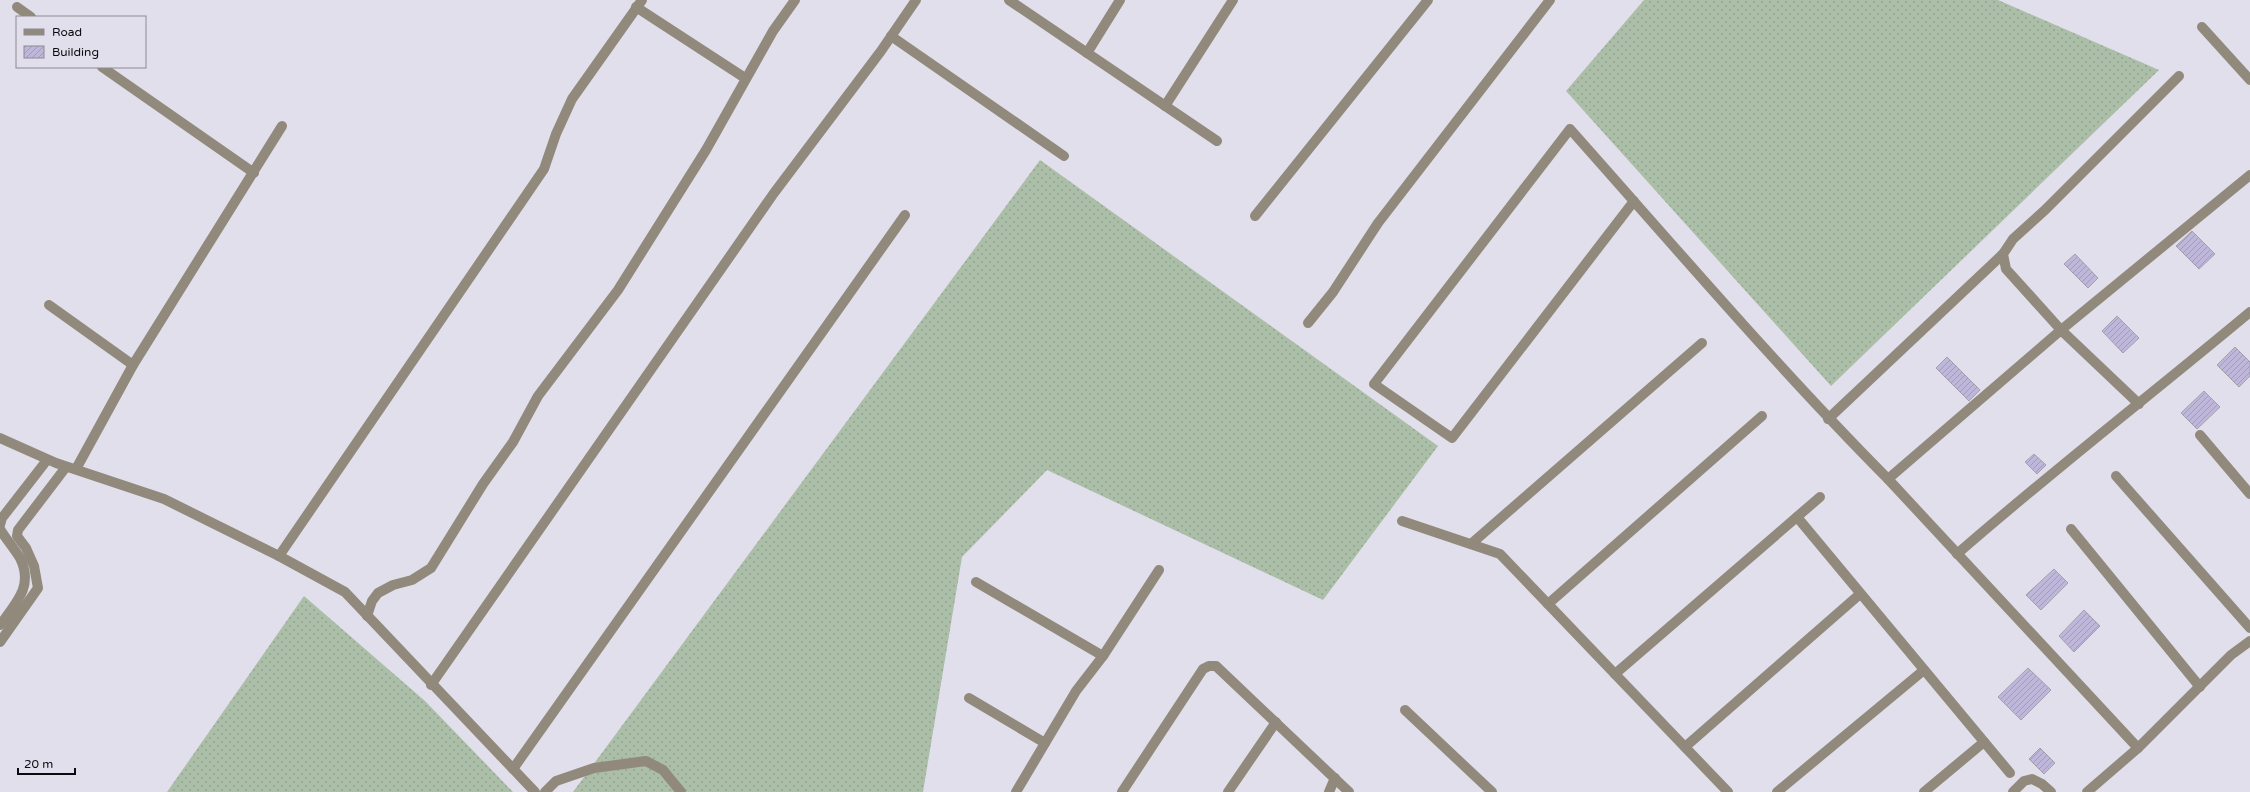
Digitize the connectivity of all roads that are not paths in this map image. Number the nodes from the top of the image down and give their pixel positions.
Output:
1 (795, 0) edge
2 (916, 0) edge
3 (1120, 0) edge
4 (1233, 0) edge
5 (1428, 0) edge
6 (1550, 0) edge
7 (1014, 1) edge
8 (639, 3) edge
9 (16, 7) dead end
10 (30, 16) edge
11 (2202, 27) dead end
12 (892, 36) junction
13 (1087, 53) junction
14 (103, 68) edge
15 (2179, 76) dead end
16 (745, 78) junction
17 (2250, 80) edge
18 (1165, 106) junction
19 (282, 126) dead end
20 (1217, 141) dead end
21 (1064, 156) dead end
22 (254, 173) junction
23 (2250, 176) edge
24 (1634, 201) junction
25 (905, 215) dead end
26 (1255, 216) dead end
27 (2002, 254) junction
28 (49, 305) dead end
29 (2250, 312) edge
30 (1308, 323) dead end
31 (2062, 330) junction
32 (1702, 343) dead end
33 (133, 365) junction
34 (2139, 404) junction
35 (1762, 416) dead end
36 (1828, 419) junction
37 (2200, 434) dead end
38 (0, 438) edge
39 (47, 460) junction
40 (71, 468) junction
41 (2116, 476) dead end
42 (1888, 480) junction
43 (2250, 494) edge
44 (1820, 497) dead end
45 (1796, 517) junction
46 (1402, 521) dead end
47 (0, 525) edge
48 (0, 529) edge
49 (2071, 529) dead end
50 (1471, 544) junction
51 (1957, 554) junction
52 (279, 556) junction
53 (1159, 570) dead end
54 (976, 582) dead end
55 (1860, 594) junction
56 (1548, 604) junction
57 (367, 616) junction
58 (0, 625) edge
59 (2250, 628) edge
60 (2250, 641) edge
61 (0, 642) edge
62 (1104, 656) junction
63 (1924, 670) junction
64 (1615, 674) junction
65 (431, 685) junction
66 (2200, 687) junction
67 (970, 698) dead end
68 (1406, 710) dead end
69 (1276, 722) junction
70 (1984, 742) junction
71 (1045, 743) junction
72 (1685, 747) junction
73 (2138, 748) junction
74 (513, 769) junction
75 (2010, 773) dead end
76 (1335, 778) junction
77 (535, 792) edge
78 (545, 792) edge
79 (681, 792) edge
80 (1016, 792) edge
81 (1122, 792) edge
82 (1228, 792) edge
83 (1329, 792) edge
84 (1349, 792) edge
85 (1492, 792) edge
86 (1728, 792) edge
87 (1777, 792) edge
88 (1924, 792) edge
89 (2013, 792) edge
90 (2051, 792) edge
91 (2087, 792) edge

1 - 16 street
2 - 12 street
3 - 13 street
4 - 18 street
5 - 26 street
6 - 30 street
7 - 13 street
8 - 16 street
8 - 52 street
9 - 10 street
11 - 17 street
12 - 21 street
12 - 65 street
13 - 18 street
14 - 22 street
15 - 27 street
16 - 57 street
18 - 20 street
19 - 22 street
22 - 33 street
23 - 31 street
24 - 24 street
24 - 36 street
25 - 74 street
27 - 31 street
27 - 36 street
28 - 33 street
29 - 34 street
31 - 34 street
31 - 42 street
32 - 50 street
33 - 40 street
34 - 51 street
35 - 56 street
36 - 42 street
37 - 43 street
38 - 39 street
39 - 40 street
39 - 47 street
40 - 52 street
40 - 61 street
41 - 59 street
42 - 51 street
44 - 45 street
45 - 55 street
45 - 64 street
46 - 50 street
48 - 58 street
49 - 66 street
50 - 56 street
51 - 73 street
52 - 57 street
53 - 62 street
54 - 62 street
55 - 63 street
55 - 72 street
56 - 64 street
57 - 65 street
60 - 66 street
62 - 71 street
63 - 70 street
63 - 87 street
64 - 72 street
65 - 74 street
66 - 73 street
67 - 71 street
68 - 85 street
69 - 76 street
69 - 81 street
69 - 82 street
70 - 75 street
70 - 88 street
71 - 80 street
72 - 86 street
73 - 91 street
74 - 77 street
76 - 83 street
76 - 84 street
78 - 79 street
89 - 90 street

